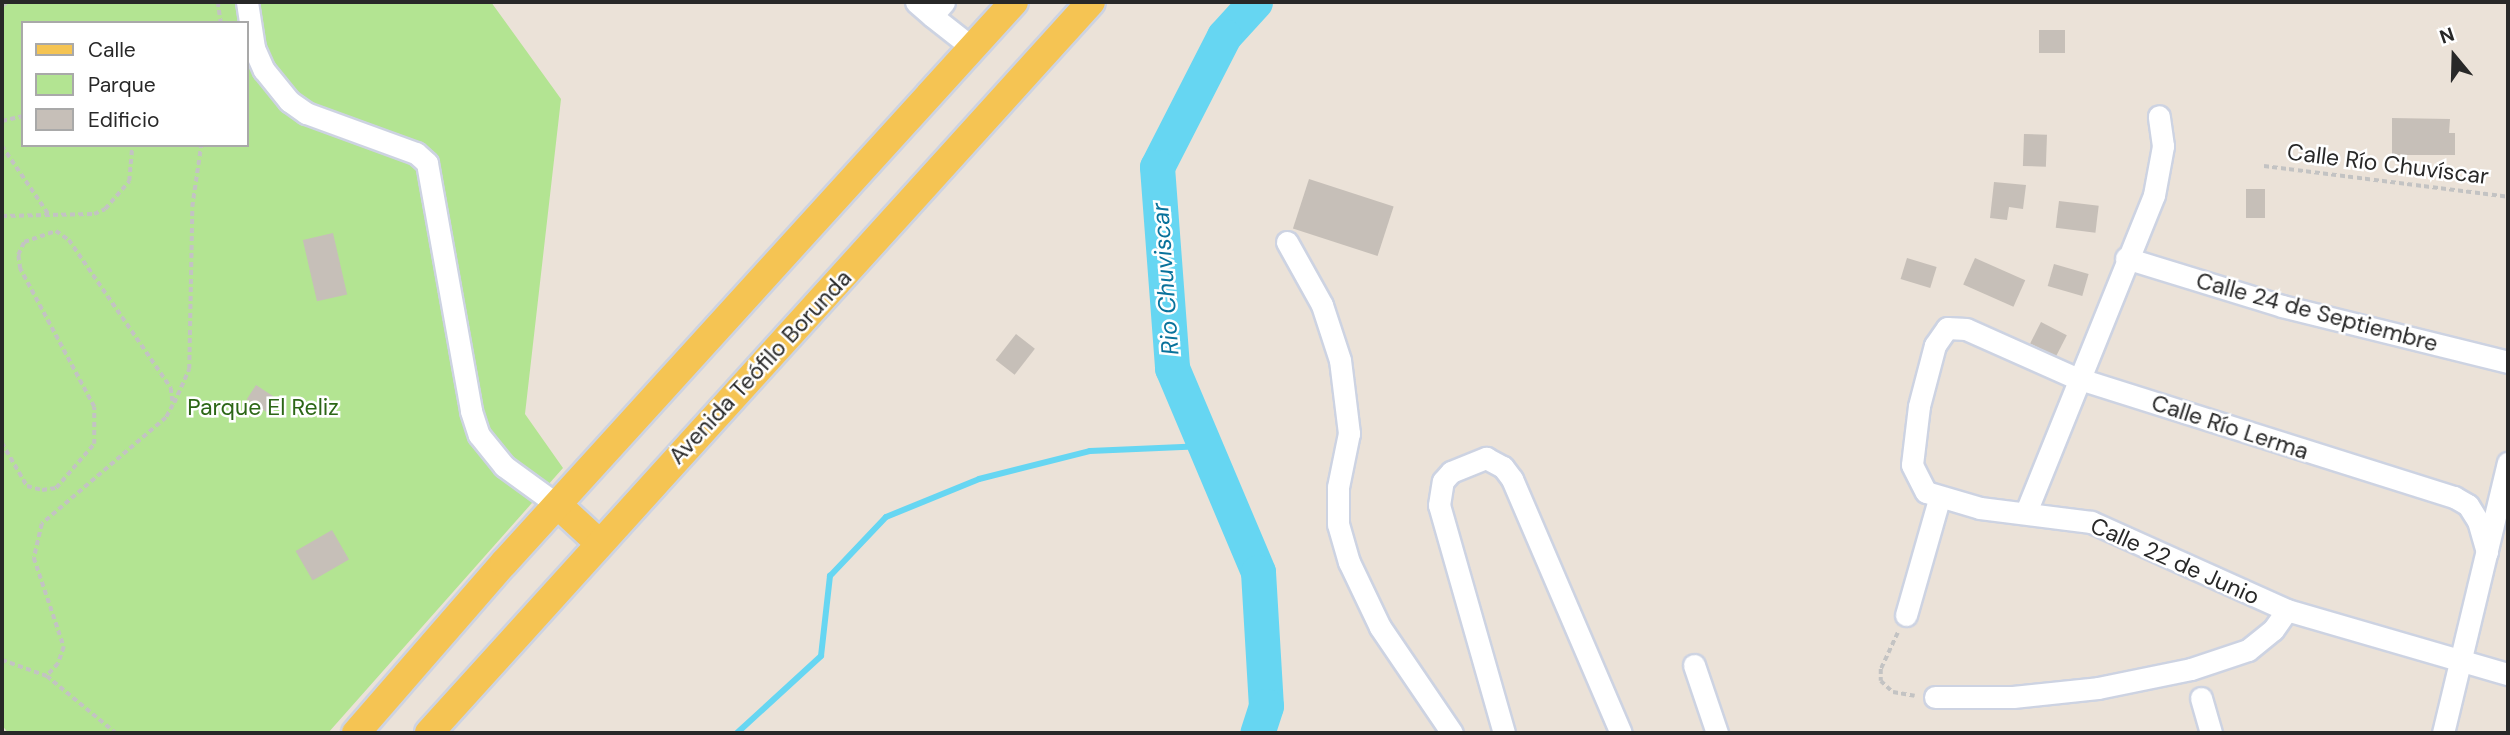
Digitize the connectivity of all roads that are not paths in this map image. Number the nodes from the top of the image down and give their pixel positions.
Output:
1 (247, 2) edge
2 (1014, 2) edge
3 (1091, 2) edge
4 (931, 6) edge
5 (974, 49) junction
6 (2159, 116) dead end
7 (1287, 242) dead end
8 (2126, 258) junction
9 (2508, 362) edge
10 (2076, 378) junction
11 (2508, 463) edge
12 (1939, 499) junction
13 (559, 506) junction
14 (2502, 511) edge
15 (2026, 512) junction
16 (598, 542) junction
17 (2487, 552) junction
18 (2287, 610) junction
19 (1906, 615) road end
20 (2463, 662) junction
21 (1694, 666) dead end
22 (2508, 674) edge
23 (1935, 697) road end
24 (2201, 698) dead end
25 (356, 733) edge
26 (429, 733) edge
27 (1452, 733) edge
28 (1504, 733) edge
29 (1621, 733) edge
30 (1717, 733) edge
31 (2211, 733) edge
32 (2443, 733) edge

1 - 13 street
2 - 5 main road
3 - 16 main road, Avenida Teófilo Borunda
4 - 5 street
5 - 13 main road
6 - 8 street
7 - 27 street
8 - 9 street, Calle 24 de Septiembre
8 - 10 street
10 - 12 street, Calle Río Lerma
10 - 15 street
10 - 17 street, Calle Río Lerma
11 - 14 street
12 - 15 street, Calle 22 de Junio
12 - 19 street
13 - 16 main road
13 - 25 main road
14 - 17 street
15 - 18 street, Calle 22 de Junio
16 - 26 main road, Avenida Teófilo Borunda
17 - 20 street
18 - 20 street, Calle 22 de Junio
18 - 23 street
20 - 22 street, Calle 22 de Junio
20 - 32 street
21 - 30 street
24 - 31 street
28 - 29 street

